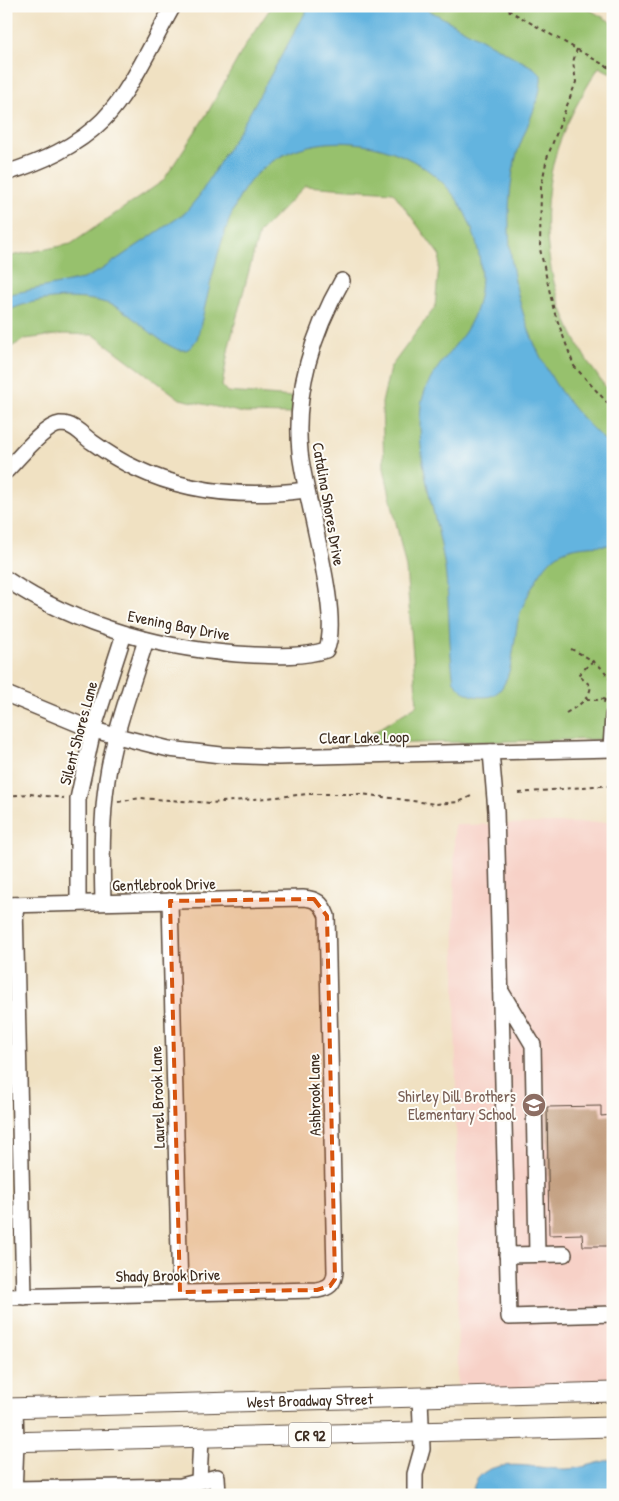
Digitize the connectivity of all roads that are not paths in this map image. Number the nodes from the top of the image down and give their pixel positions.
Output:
1 (173, 6) edge
2 (6, 173) edge
3 (342, 281) dead end
4 (6, 471) edge
5 (306, 490) junction
6 (6, 579) edge
7 (124, 634) junction
8 (146, 640) junction
9 (326, 650) joint
10 (6, 694) edge
11 (607, 712) edge
12 (93, 730) junction
13 (117, 736) junction
14 (612, 749) edge
15 (491, 752) junction
16 (170, 901) junction
17 (103, 902) junction
18 (78, 903) junction
19 (321, 903) joint
20 (10, 905) edge
21 (501, 991) junction
22 (538, 1254) junction
23 (564, 1254) dead end
24 (508, 1255) junction
25 (330, 1286) joint
26 (180, 1292) junction
27 (24, 1296) junction
28 (6, 1297) edge
29 (613, 1314) edge
30 (613, 1392) edge
31 (420, 1398) junction
32 (11, 1408) edge
33 (613, 1427) edge
34 (422, 1432) junction
35 (201, 1438) junction
36 (11, 1442) edge
37 (199, 1481) junction
38 (137, 1491) edge
39 (14, 1492) edge
40 (67, 1492) edge
41 (218, 1495) edge
42 (415, 1495) edge

1 - 2 street
3 - 5 street, Catalina Shores Drive
4 - 5 street
5 - 9 street, Catalina Shores Drive
6 - 7 street, Evening Bay Drive
7 - 8 street, Evening Bay Drive
7 - 12 street, Silent Shores Lane
8 - 9 street, Evening Bay Drive
8 - 13 street
10 - 12 street, Clear Lake Loop
11 - 14 street
12 - 13 street, Clear Lake Loop
12 - 18 street, Silent Shores Lane
13 - 15 street, Clear Lake Loop
13 - 17 street
14 - 15 street, Clear Lake Loop
15 - 21 street
16 - 17 street, Gentlebrook Drive
16 - 19 street, Gentlebrook Drive
16 - 26 street, Laurel Brook Lane
17 - 18 street, Gentlebrook Drive
18 - 20 street, Gentlebrook Drive
19 - 25 street, Ashbrook Lane
20 - 27 street
21 - 22 street
21 - 24 street
22 - 23 street
22 - 24 street
24 - 29 street
25 - 26 street, Shady Brook Drive
26 - 27 street, Shady Brook Drive
27 - 28 street, Shady Brook Drive
30 - 31 main road, West Broadway Street / CR 92
31 - 32 main road, West Broadway Street / CR 92
31 - 34 street
32 - 36 street
33 - 34 main road, CR 92
34 - 35 main road, CR 92
34 - 42 street
35 - 36 main road, CR 92
35 - 37 street
36 - 39 street
37 - 38 street
37 - 41 street
38 - 40 street
39 - 40 street

